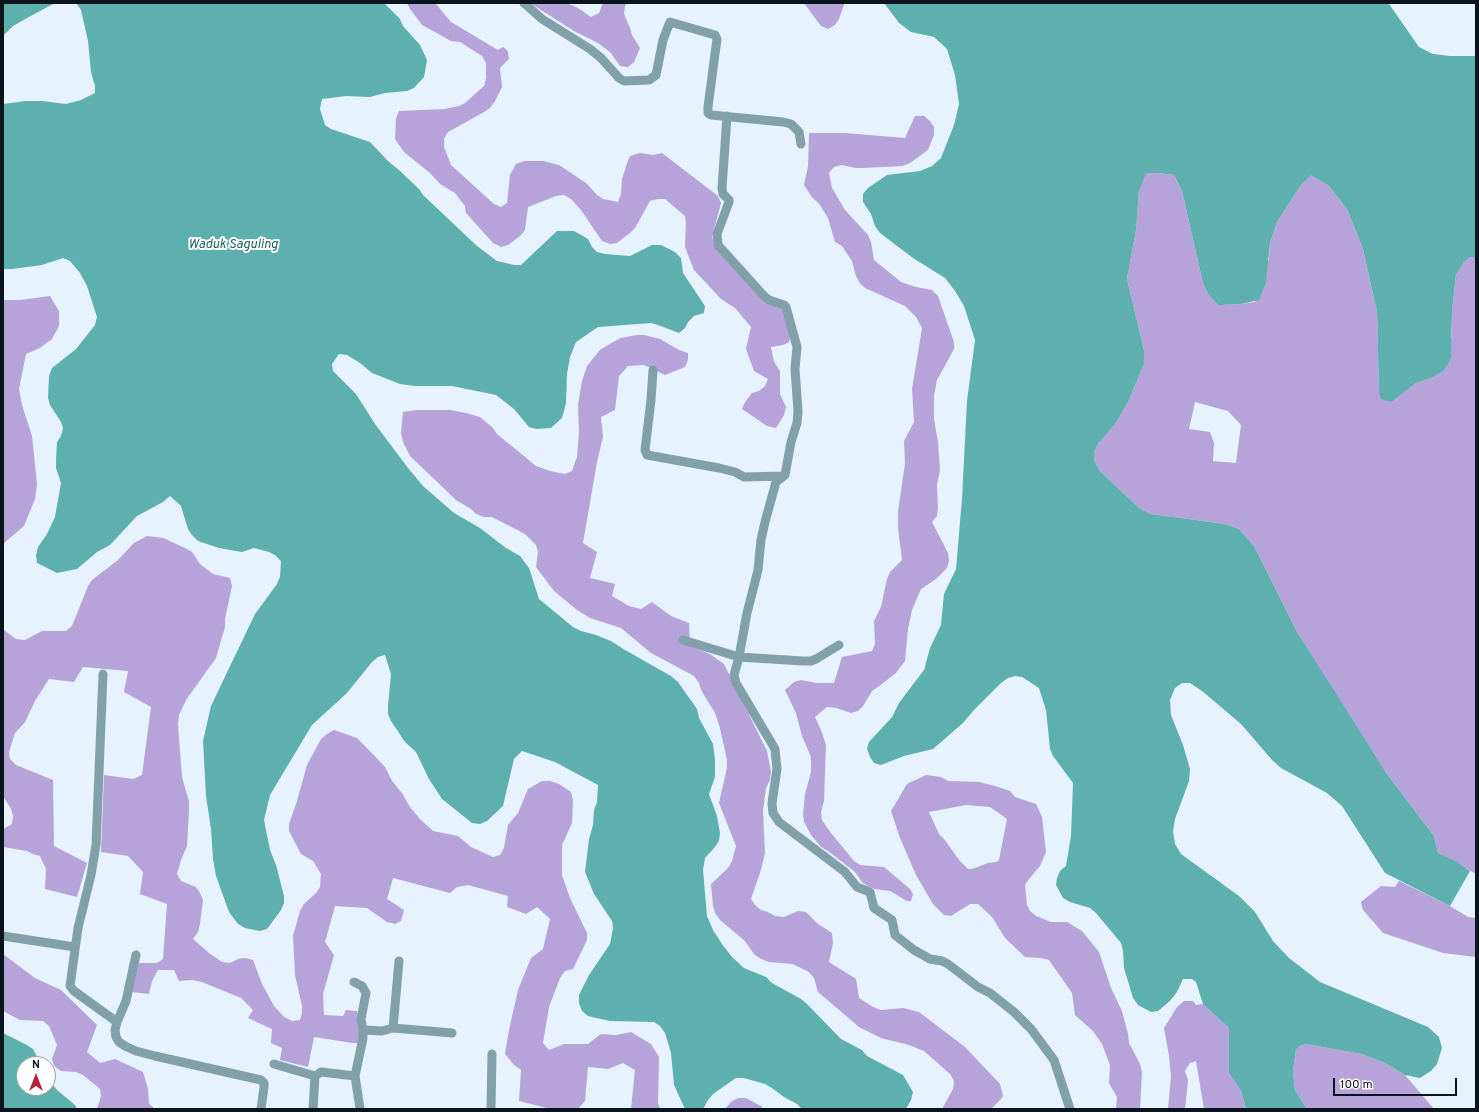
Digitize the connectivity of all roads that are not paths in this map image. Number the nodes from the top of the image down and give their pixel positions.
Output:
1 (524, 3) edge
2 (727, 116) junction
3 (800, 144) dead end
4 (653, 370) dead end
5 (785, 476) junction
6 (683, 640) dead end
7 (838, 645) dead end
8 (739, 657) junction
9 (103, 674) dead end
10 (3, 936) edge
11 (75, 947) junction
12 (136, 955) dead end
13 (399, 961) dead end
14 (354, 982) dead end
15 (117, 1022) junction
16 (393, 1028) junction
17 (363, 1030) junction
18 (452, 1033) dead end
19 (492, 1054) dead end
20 (274, 1064) dead end
21 (316, 1076) junction
22 (355, 1076) junction
23 (261, 1109) edge
24 (313, 1109) edge
25 (360, 1109) edge
26 (491, 1109) edge
27 (1070, 1109) edge

1 - 2 street
2 - 3 street
2 - 5 street
4 - 5 street
5 - 8 street
6 - 8 street
7 - 8 street
8 - 27 street
9 - 11 street
10 - 11 street
11 - 15 street
12 - 15 street
13 - 16 street
14 - 17 street
15 - 23 street
16 - 17 street
16 - 18 street
17 - 22 street
19 - 26 street
20 - 21 street
21 - 22 street
21 - 24 street
22 - 25 street

